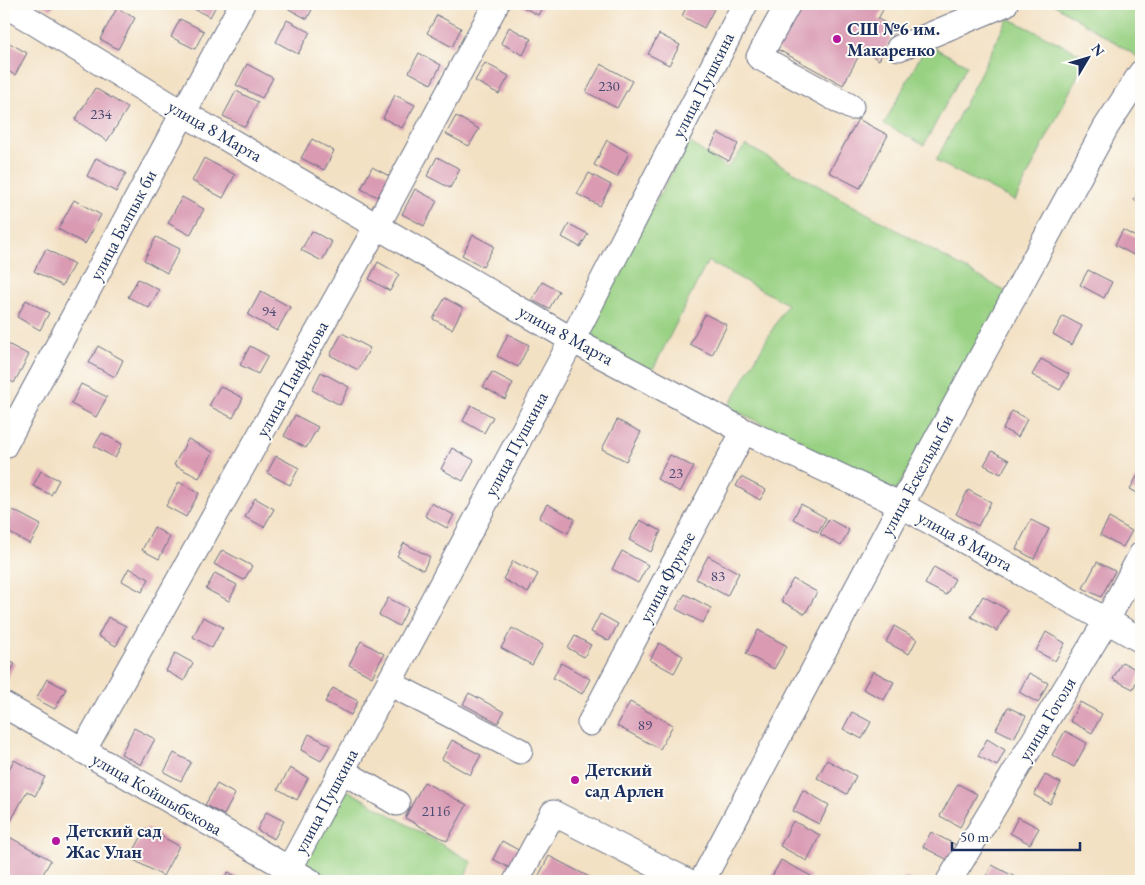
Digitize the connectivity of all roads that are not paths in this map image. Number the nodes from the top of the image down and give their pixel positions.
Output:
1 (4, 4) edge
2 (242, 4) edge
3 (496, 4) edge
4 (745, 4) edge
5 (788, 4) edge
6 (1005, 4) edge
7 (728, 38) junction
8 (899, 48) dead end
9 (759, 56) junction
10 (1141, 73) edge
11 (851, 107) dead end
12 (183, 113) junction
13 (377, 226) junction
14 (572, 340) junction
15 (744, 432) junction
16 (4, 446) edge
17 (901, 505) junction
18 (1141, 555) edge
19 (1107, 620) junction
20 (1141, 640) edge
21 (389, 683) junction
22 (4, 705) edge
23 (590, 723) dead end
24 (83, 751) junction
25 (520, 751) dead end
26 (342, 772) junction
27 (397, 803) dead end
28 (294, 877) edge
29 (516, 881) edge
30 (687, 881) edge
31 (702, 881) edge
32 (949, 881) edge

1 - 12 street, улица 8 Марта
2 - 12 street, улица Балпык би
3 - 13 street, улица Панфилова
4 - 7 street, улица Пушкина
5 - 9 street
6 - 8 street
7 - 9 street
7 - 14 street, улица Пушкина
9 - 11 street
10 - 17 street, улица Ескельды би
12 - 13 street, улица 8 Марта
12 - 16 street, улица Балпык би
13 - 14 street, улица 8 Марта
13 - 24 street, улица Панфилова
14 - 15 street, улица 8 Марта
14 - 21 street, улица Пушкина
15 - 17 street, улица 8 Марта
15 - 23 street, улица Фрунзе
17 - 19 street, улица 8 Марта
17 - 31 street, улица Ескельды би
18 - 19 street, улица Гоголя
19 - 20 street, улица 8 Марта
19 - 32 street, улица Гоголя
21 - 25 street
21 - 26 street, улица Пушкина
22 - 24 street, улица Койшыбекова
24 - 28 street, улица Койшыбекова
26 - 27 street
26 - 28 street, улица Пушкина
29 - 30 street

